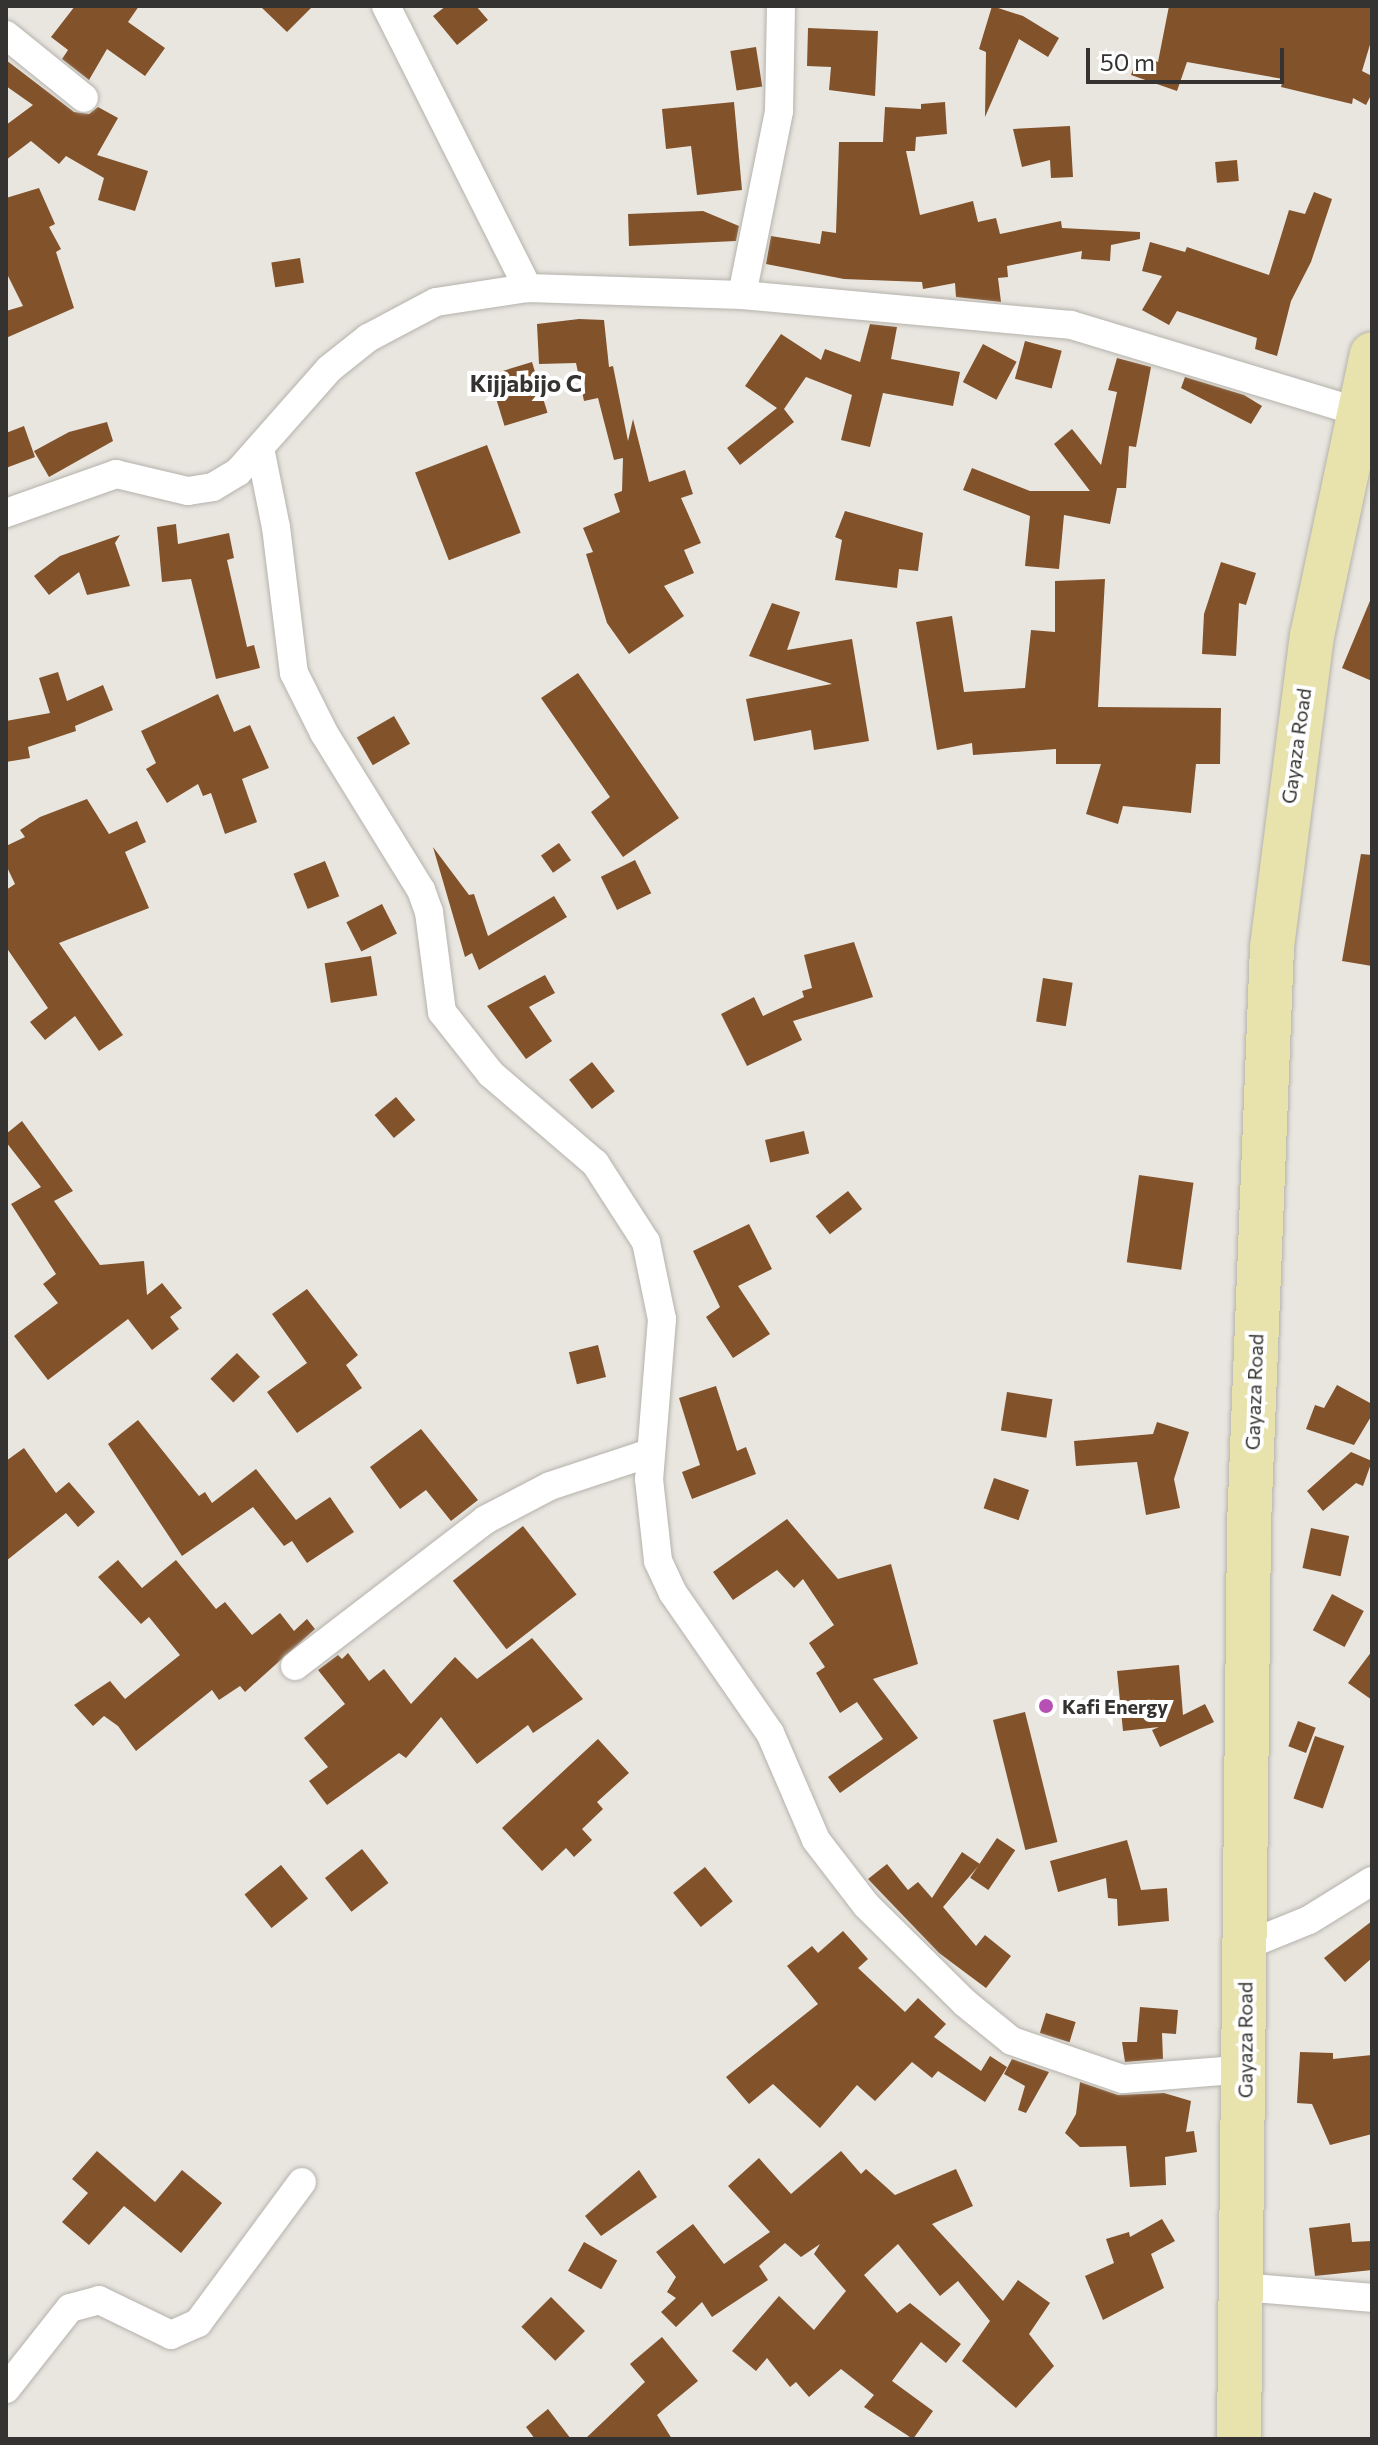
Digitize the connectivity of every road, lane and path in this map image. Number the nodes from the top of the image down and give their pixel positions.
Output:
1 (386, 6) edge
2 (781, 6) edge
3 (6, 35) edge
4 (84, 98) dead end
5 (528, 288) junction
6 (742, 295) junction
7 (1372, 354) edge
8 (1365, 414) edge
9 (260, 448) junction
10 (6, 513) edge
11 (650, 1453) junction
12 (295, 1666) dead end
13 (1372, 1881) edge
14 (1245, 1946) junction
15 (1246, 2069) junction
16 (302, 2182) dead end
17 (1242, 2287) junction
18 (1372, 2298) edge
19 (6, 2389) edge
20 (1239, 2439) edge

1 - 5 street
2 - 6 street
3 - 4 street
5 - 6 street
5 - 9 street
6 - 8 street
7 - 8 main road, Gayaza Road
8 - 14 main road, Gayaza Road
9 - 10 street
9 - 11 street
11 - 12 street
11 - 15 street
13 - 14 street
14 - 15 main road, Gayaza Road
15 - 17 main road, Gayaza Road
16 - 19 street
17 - 18 street
17 - 20 main road, Gayaza Road

